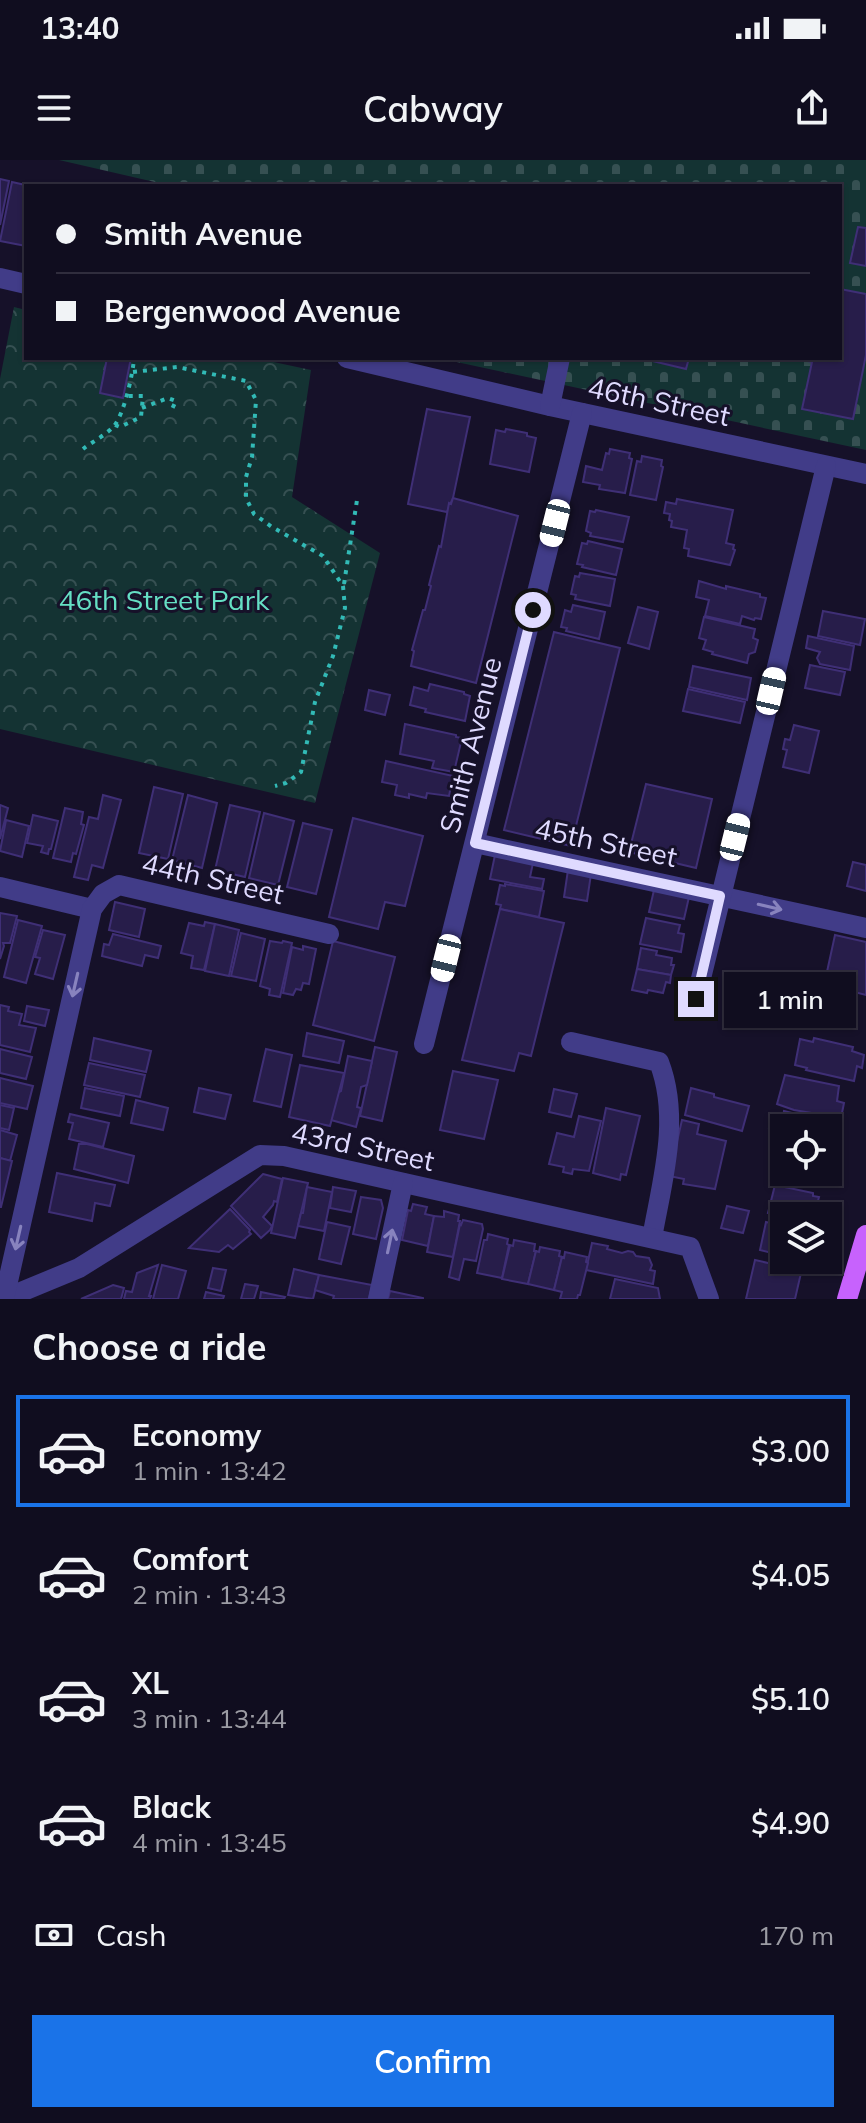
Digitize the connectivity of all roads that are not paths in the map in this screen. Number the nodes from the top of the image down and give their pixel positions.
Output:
1 (0, 278) edge
2 (24, 284) edge
3 (355, 360) edge
4 (560, 360) edge
5 (550, 406) junction
6 (582, 413) junction
7 (826, 466) junction
8 (866, 474) edge
9 (475, 843) junction
10 (0, 887) edge
11 (720, 896) junction
12 (92, 909) junction
13 (866, 928) edge
14 (329, 934) dead end
15 (696, 999) dead end
16 (571, 1042) dead end
17 (424, 1044) dead end
18 (403, 1183) junction
19 (866, 1235) edge
20 (652, 1238) junction
21 (3, 1298) edge
22 (378, 1299) edge
23 (709, 1299) edge
24 (847, 1299) edge

1 - 2 street
3 - 5 street, 46th Street
4 - 5 street
5 - 6 street, 46th Street
6 - 7 street, 46th Street
6 - 9 street, Smith Avenue
7 - 8 street, 46th Street
7 - 11 street
9 - 11 street, 45th Street
9 - 17 street, Smith Avenue
10 - 12 street
11 -> 13 street, 45th Street
11 - 15 street
12 - 14 street, 44th Street
12 -> 21 street
16 - 20 street
18 - 20 street, 43rd Street
18 - 21 street, 43rd Street
22 -> 18 street
19 - 24 main road
20 - 23 street, 43rd Street

